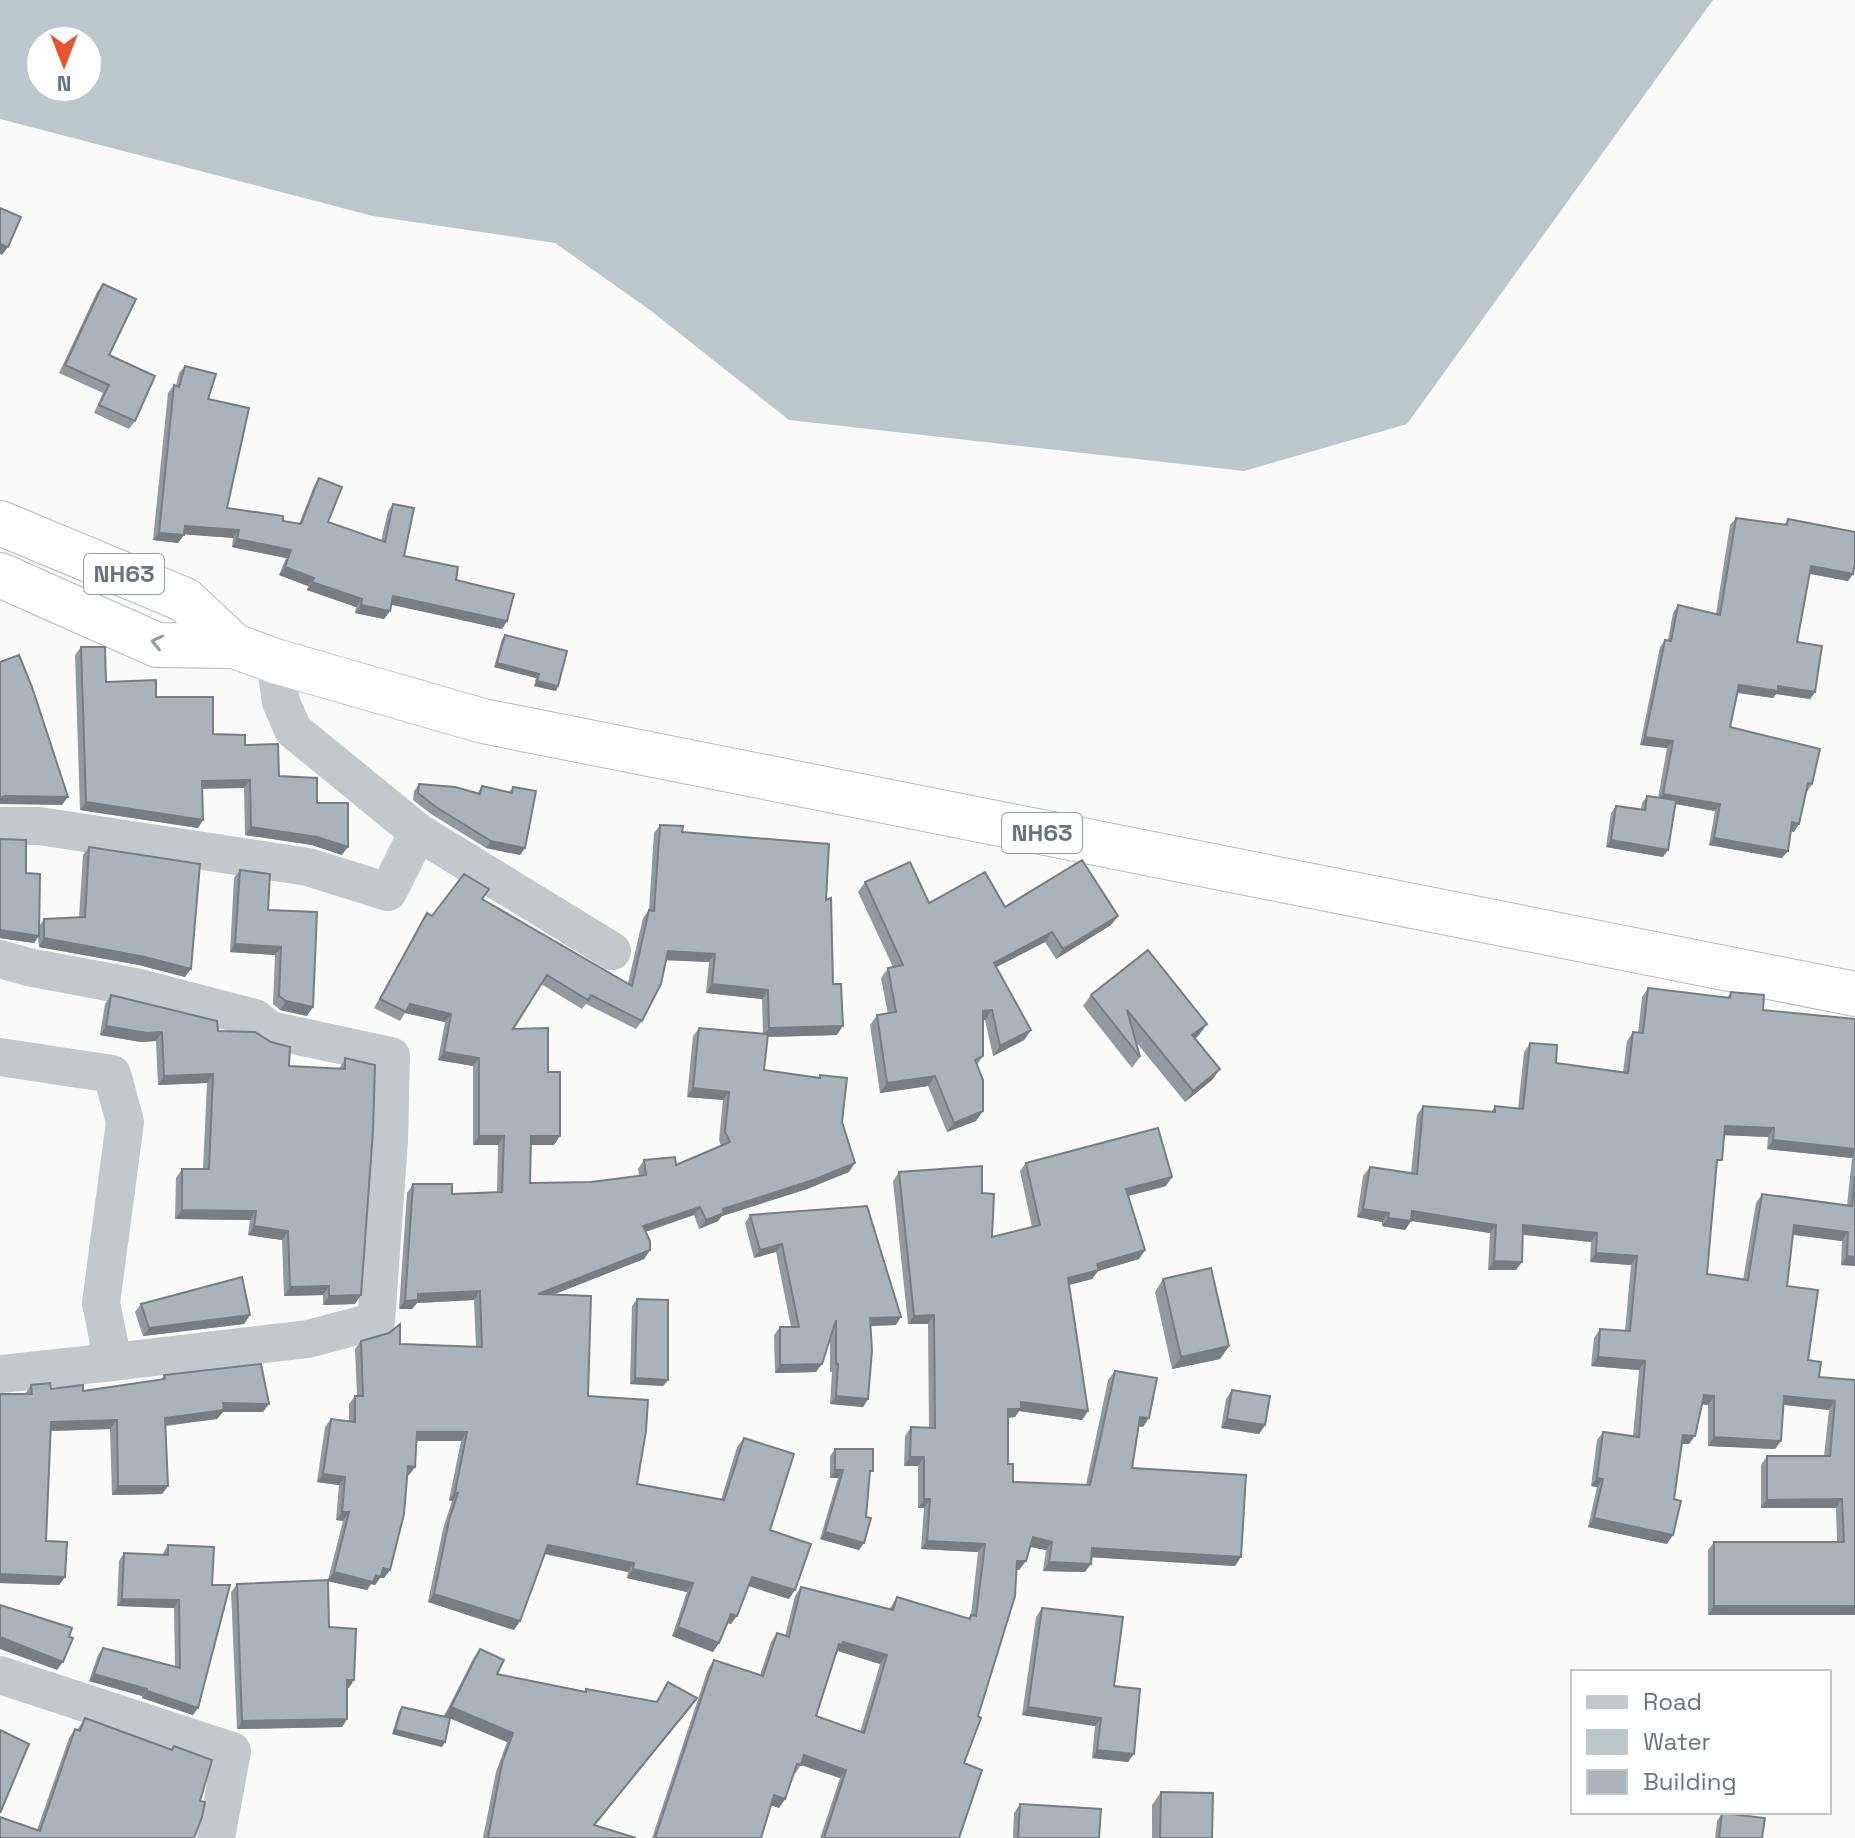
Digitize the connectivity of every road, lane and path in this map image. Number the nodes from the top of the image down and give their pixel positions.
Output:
1 (0, 523) edge
2 (0, 575) edge
3 (234, 646) junction
4 (275, 661) junction
5 (0, 826) edge
6 (418, 832) junction
7 (612, 951) dead end
8 (0, 959) edge
9 (1855, 994) edge
10 (0, 1057) edge
11 (113, 1362) junction
12 (0, 1374) edge
13 (0, 1675) edge
14 (216, 1838) edge

1 - 3 highway, NH63
3 -> 2 highway, NH63
3 - 4 highway, NH63
4 - 6 street
4 - 9 highway, NH63
5 - 6 street
6 - 7 street
8 - 11 street
10 - 11 street
11 - 12 street
13 - 14 street

